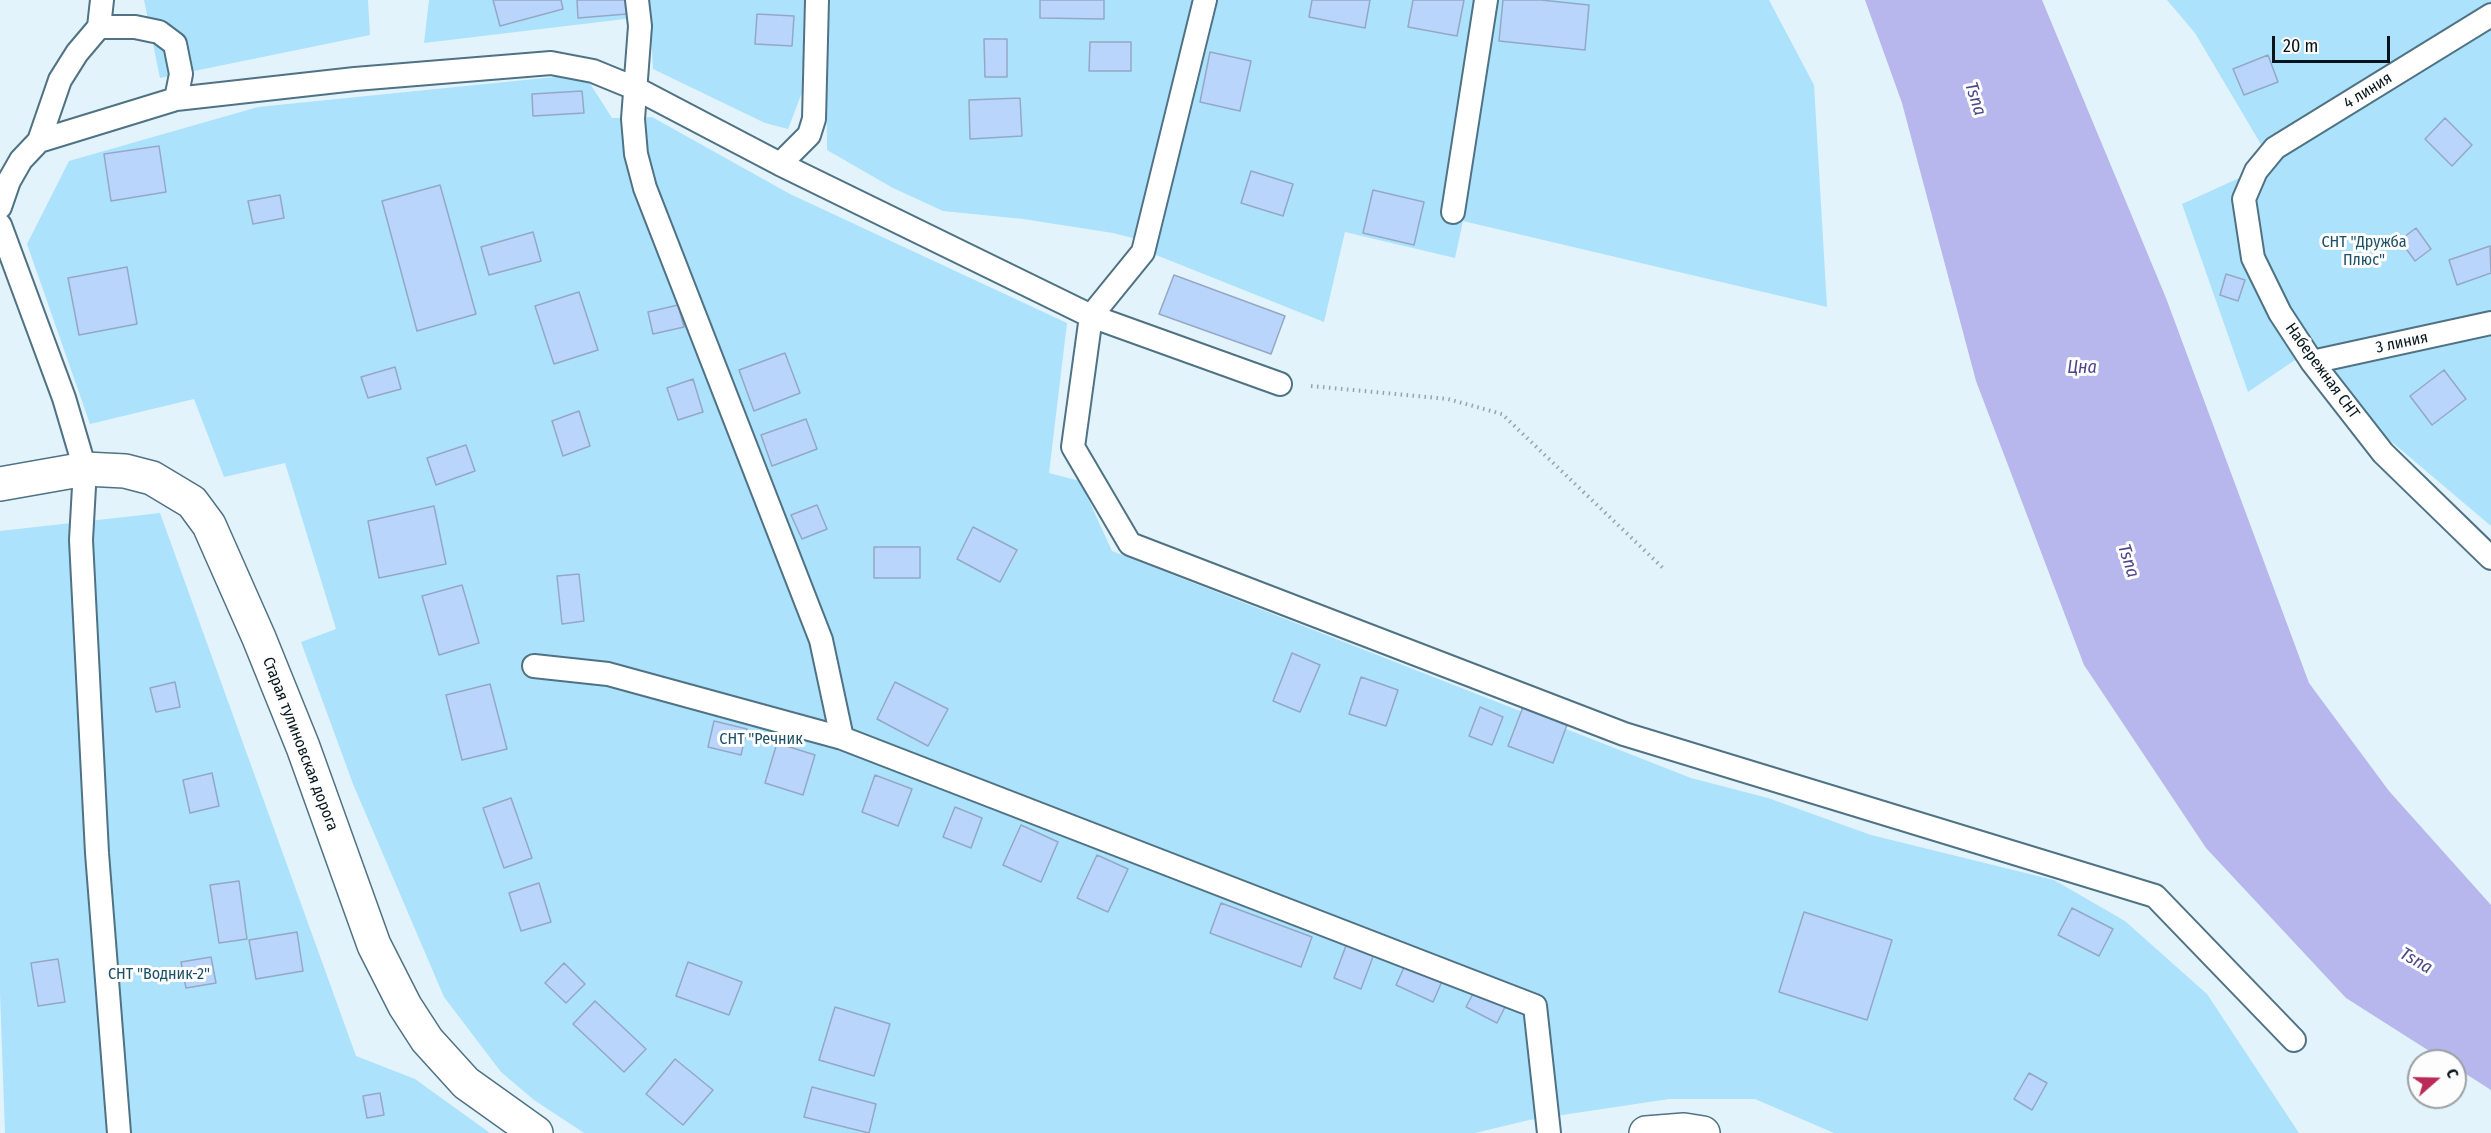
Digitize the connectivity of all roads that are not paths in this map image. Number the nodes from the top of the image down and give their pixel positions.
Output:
1 (102, 0) edge
2 (637, 0) edge
3 (817, 0) edge
4 (1205, 0) edge
5 (1486, 0) edge
6 (2491, 15) edge
7 (99, 27) junction
8 (637, 89) junction
9 (176, 99) junction
10 (39, 141) junction
11 (2275, 148) joint
12 (780, 164) junction
13 (0, 207) edge
14 (1453, 212) dead end
15 (0, 225) edge
16 (1091, 316) junction
17 (2491, 323) edge
18 (2313, 362) junction
19 (1280, 384) road end
20 (85, 469) junction
21 (0, 484) edge
22 (2491, 558) edge
23 (534, 666) dead end
24 (842, 738) junction
25 (2294, 1040) dead end
26 (119, 1133) edge
27 (536, 1133) edge
28 (1549, 1133) edge
29 (1646, 1133) edge
30 (1704, 1133) edge

1 - 7 lane
2 - 8 lane
3 - 12 lane
4 - 16 lane
5 - 14 lane
6 - 11 lane, 4 линия
7 - 9 lane
7 - 10 lane
8 - 9 lane
8 - 12 lane
8 - 24 lane
9 - 10 lane
10 - 13 lane
11 - 18 lane, Набережная СНТ
12 - 16 lane
15 - 20 lane
16 - 19 lane
16 - 25 lane
17 - 18 lane, 3 линия
18 - 22 lane, Набережная СНТ
20 - 21 street, Старая тулиновская дорога
20 - 26 lane
20 - 27 street, Старая тулиновская дорога
23 - 24 lane
24 - 28 lane
29 - 30 street

